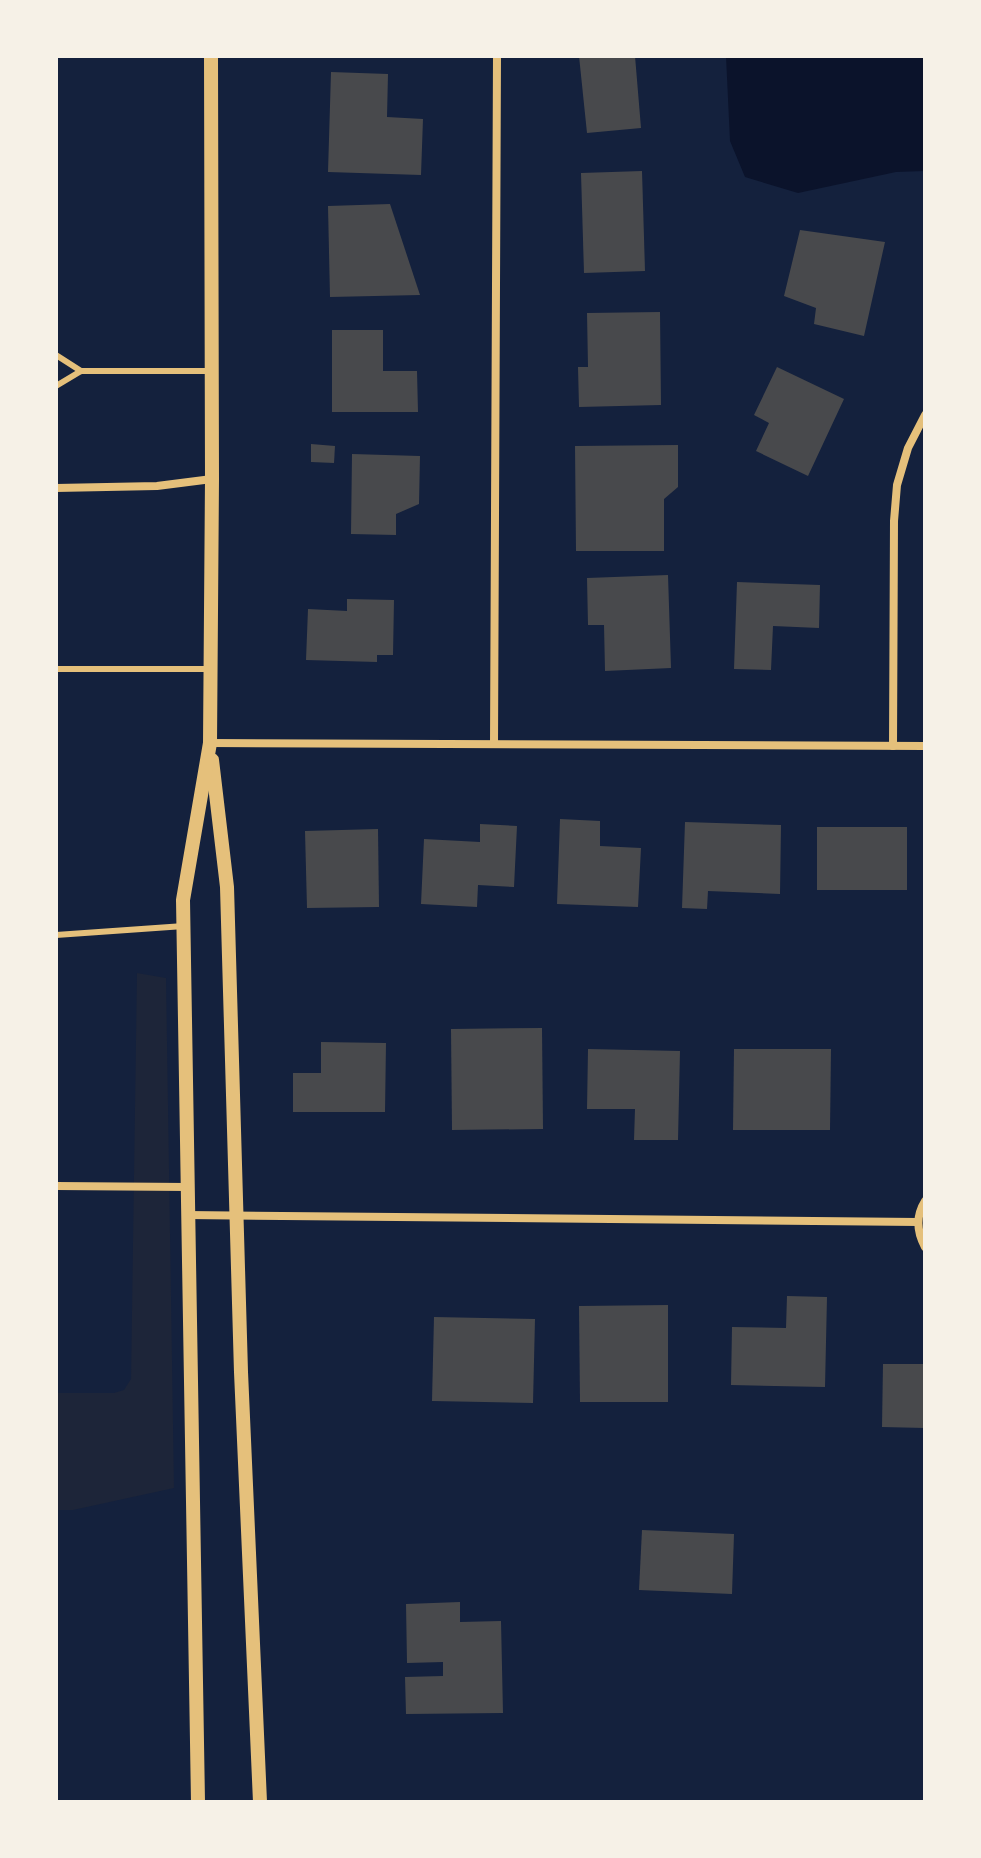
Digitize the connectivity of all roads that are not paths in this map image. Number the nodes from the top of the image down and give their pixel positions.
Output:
1 (211, 56) edge
2 (497, 56) edge
3 (56, 355) edge
4 (81, 371) junction
5 (212, 371) junction
6 (56, 386) edge
7 (925, 415) edge
8 (212, 479) junction
9 (56, 488) edge
10 (56, 669) edge
11 (210, 669) junction
12 (210, 743) junction
13 (494, 744) junction
14 (893, 746) junction
15 (925, 746) edge
16 (184, 926) junction
17 (56, 935) edge
18 (56, 1186) edge
19 (187, 1187) junction
20 (925, 1201) edge
21 (187, 1215) junction
22 (236, 1215) junction
23 (918, 1222) junction
24 (925, 1247) edge
25 (198, 1802) edge
26 (260, 1802) edge

1 - 5 street
2 - 13 street
3 - 4 lane
4 - 5 lane
4 - 6 lane
5 - 8 street
7 - 14 street
8 - 9 street
8 - 11 street
10 - 11 lane
11 - 12 street
12 - 13 street
12 - 16 street
12 - 22 street
13 - 14 street
14 - 15 street
16 - 17 lane
16 - 19 street
18 - 19 street
19 - 21 street
20 - 23 street
21 - 22 street
21 - 25 street
22 - 23 street
22 - 26 street
23 - 24 street

